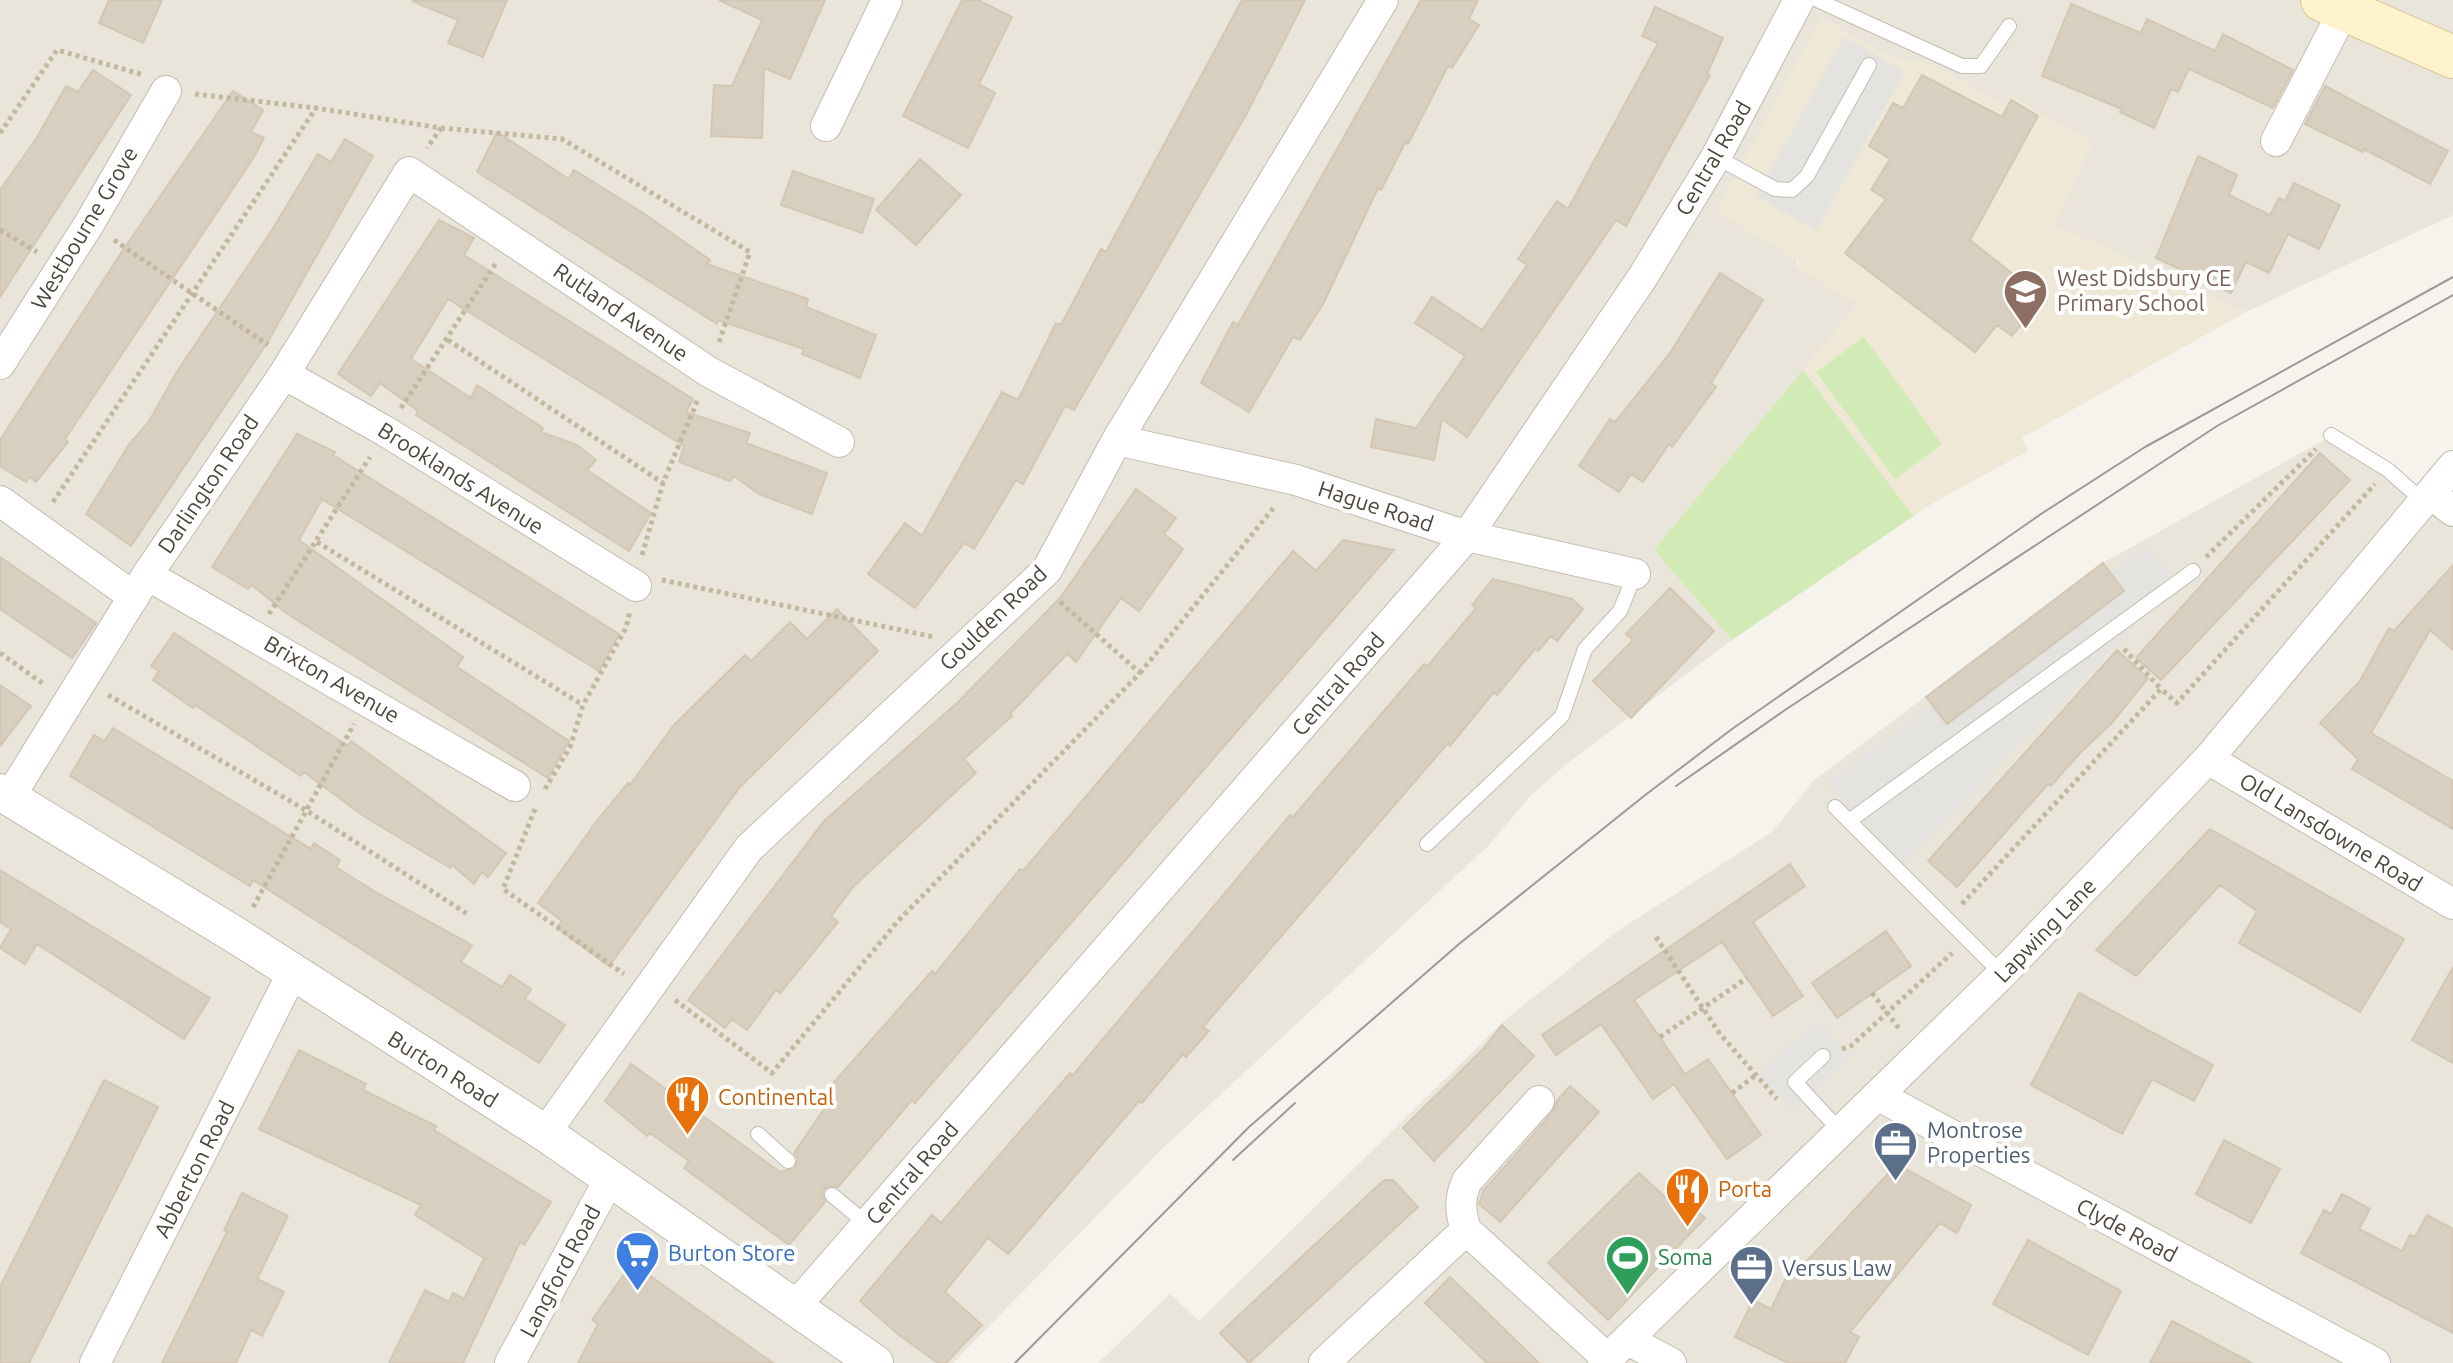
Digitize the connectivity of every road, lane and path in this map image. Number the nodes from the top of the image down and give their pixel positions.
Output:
1 (887, 0) edge
2 (1383, 0) edge
3 (1799, 0) edge
4 (1817, 0) edge
5 (2333, 5) edge
6 (2009, 26) dead end
7 (2453, 57) edge
8 (1869, 65) dead end
9 (166, 91) junction
10 (316, 108) junction
11 (826, 126) dead end
12 (441, 128) junction
13 (0, 133) edge
14 (2276, 141) dead end
15 (1716, 157) junction
16 (409, 172) junction
17 (89, 224) junction
18 (0, 230) edge
19 (512, 238) junction
20 (62, 268) junction
21 (194, 292) junction
22 (448, 340) junction
23 (0, 364) edge
24 (288, 368) junction
25 (709, 372) junction
26 (385, 431) junction
27 (2331, 435) joint
28 (1117, 440) junction
29 (839, 442) dead end
30 (2453, 466) edge
31 (2388, 470) junction
32 (1296, 480) junction
33 (663, 483) junction
34 (0, 501) edge
35 (2436, 502) edge
36 (37, 527) junction
37 (1467, 536) junction
38 (317, 542) junction
39 (2193, 571) joint
40 (1635, 574) joint
41 (636, 580) junction
42 (1036, 580) junction
43 (141, 586) junction
44 (2108, 632) junction
45 (255, 634) junction
46 (967, 644) junction
47 (0, 653) edge
48 (1140, 673) junction
49 (2161, 689) junction
50 (76, 691) junction
51 (369, 700) junction
52 (583, 705) junction
53 (2208, 759) junction
54 (515, 786) dead end
55 (5, 795) edge
56 (1835, 807) dead end
57 (304, 809) junction
58 (1849, 821) junction
59 (1427, 844) dead end
60 (2453, 904) edge
61 (469, 915) dead end
62 (1948, 920) junction
63 (237, 936) junction
64 (1656, 937) dead end
65 (1967, 939) junction
66 (292, 974) junction
67 (2002, 974) junction
68 (1747, 978) dead end
69 (650, 986) junction
70 (1872, 993) dead end
71 (1702, 1008) junction
72 (1886, 1015) junction
73 (1903, 1033) dead end
74 (1660, 1037) dead end
75 (1823, 1056) joint
76 (1756, 1075) junction
77 (1732, 1093) dead end
78 (1879, 1096) junction
79 (1539, 1101) dead end
80 (1785, 1108) dead end
81 (1841, 1132) junction
82 (545, 1133) junction
83 (758, 1134) dead end
84 (788, 1161) dead end
85 (610, 1178) junction
86 (832, 1195) dead end
87 (867, 1224) junction
88 (1466, 1230) junction
89 (793, 1309) junction
90 (1613, 1354) edge
91 (95, 1363) edge
92 (510, 1363) edge
93 (875, 1363) edge
94 (1324, 1363) edge
95 (1671, 1363) edge
96 (2375, 1363) edge

1 - 11 street
2 - 28 street, Goulden Road
3 - 15 street, Central Road
4 - 6 lane
5 - 7 main road
5 - 14 street
8 - 15 lane
9 - 10 path
9 - 13 path
9 - 17 street, Westbourne Grove
10 - 12 path
10 - 21 path
12 - 16 path
12 - 25 path
15 - 37 street, Central Road
16 - 19 street, Rutland Avenue
16 - 24 street, Darlington Road
17 - 20 street, Westbourne Grove
17 - 21 path
18 - 20 path
19 - 22 path
19 - 25 street, Rutland Avenue
20 - 23 street, Westbourne Grove
21 - 24 path
21 - 36 path
22 - 26 path
22 - 33 path
24 - 26 street, Brooklands Avenue
24 - 43 street, Darlington Road
25 - 29 street, Rutland Avenue
25 - 33 path
26 - 38 path
26 - 41 street, Brooklands Avenue
27 - 31 lane
27 - 39 path
28 - 32 street, Hague Road
28 - 42 street, Goulden Road
30 - 35 street, Lapwing Lane
31 - 35 lane
31 - 49 path
32 - 37 street, Hague Road
32 - 48 path
33 - 41 path
34 - 36 street, Brixton Avenue
35 - 53 street, Lapwing Lane
36 - 43 street, Brixton Avenue
37 - 40 street, Hague Road
37 - 87 street, Central Road
38 - 45 path
38 - 52 path
39 - 44 lane
40 - 59 lane
41 - 46 path
41 - 52 path
42 - 46 street, Goulden Road
42 - 48 path
43 - 45 street, Brixton Avenue
43 - 50 street, Darlington Road
44 - 49 path
44 - 58 lane
45 - 51 street, Brixton Avenue
46 - 69 street, Goulden Road
47 - 50 path
48 - 69 path
49 - 62 path
50 - 55 street, Darlington Road
50 - 57 path
51 - 54 street, Brixton Avenue
51 - 57 path
52 - 69 path
53 - 60 street, Old Lansdowne Road
53 - 67 street, Lapwing Lane
55 - 63 street, Burton Road
56 - 58 lane
57 - 61 path
57 - 63 path
58 - 62 lane
62 - 65 lane
63 - 66 street, Burton Road
64 - 71 path
65 - 67 lane
65 - 72 path
66 - 82 street, Burton Road
66 - 91 street, Abberton Road
67 - 78 street, Lapwing Lane
68 - 71 path
69 - 82 street, Goulden Road
70 - 72 path
71 - 74 path
71 - 76 path
72 - 73 path
72 - 75 path
75 - 81 lane
76 - 77 path
76 - 80 path
78 - 81 street, Lapwing Lane
78 - 96 street, Clyde Road
79 - 88 street
81 - 90 street, Lapwing Lane
82 - 85 street, Burton Road
83 - 84 lane
85 - 89 street, Burton Road
85 - 92 street, Langford Road
86 - 87 lane
87 - 89 street, Central Road
88 - 90 street
88 - 94 street
89 - 93 street, Burton Road
90 - 95 street

